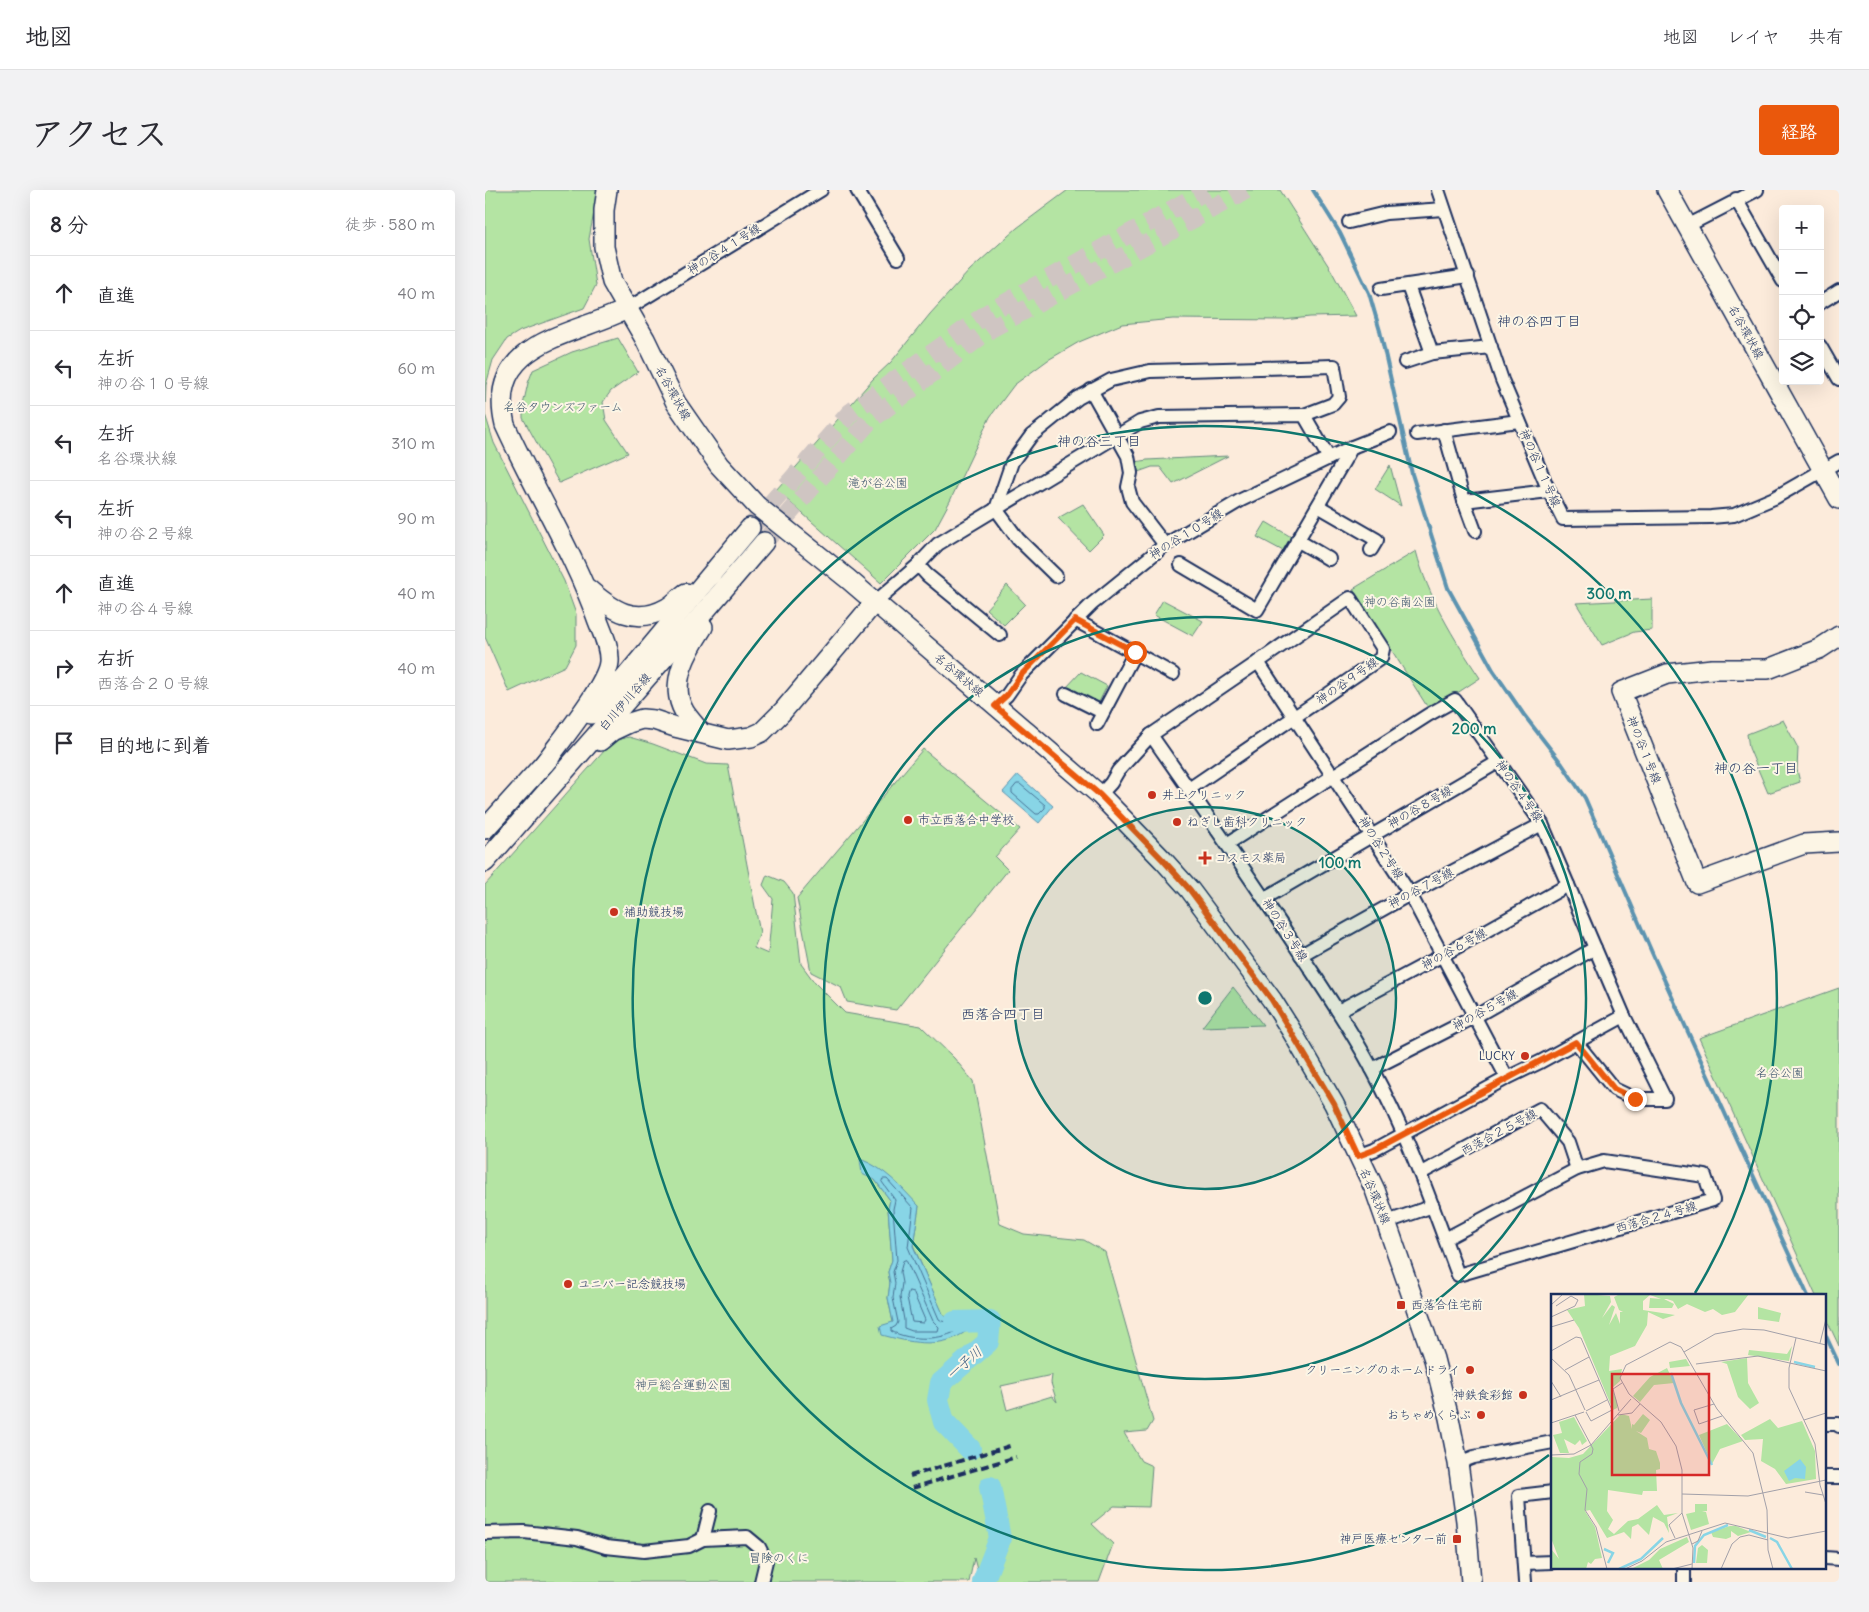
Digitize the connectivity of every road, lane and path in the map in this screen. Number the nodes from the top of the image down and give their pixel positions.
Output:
1 (607, 190) edge
2 (821, 190) edge
3 (857, 190) edge
4 (1438, 190) edge
5 (1667, 190) edge
6 (1757, 190) edge
7 (1736, 200) junction
8 (1444, 208) junction
9 (1349, 222) dead end
10 (1687, 226) junction
11 (898, 258) dead end
12 (1779, 273) edge
13 (1468, 276) junction
14 (1408, 286) junction
15 (1381, 289) dead end
16 (1839, 291) edge
17 (1824, 300) edge
18 (627, 309) junction
19 (1491, 347) junction
20 (1824, 352) edge
21 (1432, 353) junction
22 (1405, 362) dead end
23 (1838, 375) edge
24 (1091, 390) junction
25 (1304, 415) junction
26 (1519, 421) junction
27 (1444, 430) junction
28 (1389, 432) dead end
29 (1417, 434) dead end
30 (1115, 435) junction
31 (1352, 447) junction
32 (1329, 458) junction
33 (1839, 461) edge
34 (1823, 472) junction
35 (1549, 491) junction
36 (1839, 499) edge
37 (1464, 501) junction
38 (1318, 506) junction
39 (996, 509) junction
40 (750, 528) tunnel mouth
41 (1475, 531) dead end
42 (1297, 540) junction
43 (764, 542) tunnel mouth
44 (1165, 545) junction
45 (1371, 550) dead end
46 (1329, 559) dead end
47 (747, 562) junction
48 (918, 565) junction
49 (1181, 565) dead end
50 (715, 570) junction
51 (1056, 576) dead end
52 (587, 588) junction
53 (874, 603) junction
54 (1075, 620) junction
55 (1000, 635) dead end
56 (1839, 636) edge
57 (1135, 652) junction
58 (1258, 662) junction
59 (1173, 674) dead end
60 (1066, 694) dead end
61 (995, 706) junction
62 (1295, 718) junction
63 (701, 732) junction
64 (1151, 735) junction
65 (1498, 762) junction
66 (544, 764) junction
67 (570, 765) junction
68 (1333, 776) junction
69 (1189, 789) junction
70 (1100, 795) junction
71 (1542, 824) junction
72 (485, 829) edge
73 (1372, 835) junction
74 (1839, 842) edge
75 (1227, 844) junction
76 (485, 862) edge
77 (1568, 884) junction
78 (1411, 894) junction
79 (1265, 898) junction
80 (1595, 948) junction
81 (1301, 955) junction
82 (1443, 955) junction
83 (1338, 1011) junction
84 (1476, 1016) junction
85 (1624, 1016) junction
86 (1576, 1042) junction
87 (1372, 1069) junction
88 (1507, 1078) junction
89 (1404, 1134) junction
90 (1358, 1156) junction
91 (1577, 1169) junction
92 (1421, 1173) junction
93 (1433, 1206) junction
94 (1387, 1222) junction
95 (1445, 1239) junction
96 (1827, 1424) edge
97 (1839, 1426) edge
98 (1551, 1442) edge
99 (1458, 1463) junction
100 (1551, 1492) edge
101 (710, 1511) dead end
102 (485, 1533) edge
103 (703, 1539) junction
104 (1551, 1562) edge
105 (1524, 1563) junction
106 (761, 1582) edge
107 (1471, 1582) edge
108 (1525, 1582) edge

1 - 18 street, 名谷環状線
2 - 18 street, 神の谷４１号線
3 - 11 street
4 - 8 street, 神の谷１１号線
5 - 10 street, 名谷環状線
6 - 7 street
7 - 10 street
7 - 12 street
8 - 9 street
8 - 13 street, 神の谷１１号線
10 - 34 street, 名谷環状線
13 - 14 street
13 - 19 street, 神の谷１１号線
14 - 15 street
14 - 21 street
16 - 17 street
18 - 52 street
18 - 53 street, 名谷環状線
19 - 21 street
19 - 26 street, 神の谷１１号線
20 - 23 street
21 - 22 street
24 - 25 street
24 - 30 street
24 - 39 street
25 - 30 street
25 - 32 street
26 - 27 street
26 - 35 street, 神の谷１１号線
27 - 29 street
27 - 37 street
28 - 31 street, 神の谷１０号線
30 - 39 street
30 - 44 street
31 - 32 street, 神の谷１０号線
31 - 38 street
32 - 44 street, 神の谷１０号線
33 - 34 street
34 - 35 street, 神の谷１１号線
34 - 36 street, 名谷環状線
35 - 37 street
37 - 41 street
38 - 42 street
38 - 45 street
39 - 48 street
39 - 51 street
40 - 50 street, 白川伊川谷線
42 - 46 street
42 - 49 street
43 - 47 street, 白川伊川谷線
44 - 54 street, 神の谷１０号線
47 - 63 street
47 - 67 street, 白川伊川谷線
48 - 53 street
48 - 55 street
50 - 52 street
50 - 66 street, 白川伊川谷線
52 - 66 street
53 - 61 street, 名谷環状線
53 - 63 street
54 - 57 street
54 - 61 street, 神の谷１０号線
56 - 74 street, 神の谷１号線
57 - 59 street
57 - 60 street
58 - 62 street, 神の谷２号線
58 - 62 street, 神の谷９号線
58 - 64 street
61 - 70 street, 名谷環状線
62 - 68 street, 神の谷２号線
62 - 69 street, 神の谷９号線
63 - 67 street
64 - 69 street, 神の谷３号線
64 - 70 street
65 - 68 street, 神の谷４号線
65 - 71 street, 神の谷４号線
65 - 73 street, 神の谷８号線
66 - 72 street, 白川伊川谷線
67 - 76 street, 白川伊川谷線
68 - 73 street, 神の谷２号線
68 - 75 street, 神の谷４号線
69 - 75 street, 神の谷３号線
70 - 90 street, 名谷環状線
71 - 77 street, 神の谷４号線
71 - 78 street, 神の谷７号線
73 - 78 street, 神の谷２号線
73 - 79 street, 神の谷８号線
75 - 79 street, 神の谷３号線
77 - 80 street, 神の谷４号線
77 - 82 street, 神の谷６号線
78 - 81 street, 神の谷７号線
78 - 82 street, 神の谷２号線
79 - 81 street, 神の谷３号線
80 - 84 street, 神の谷５号線
80 - 85 street, 神の谷４号線
81 - 83 street, 神の谷３号線
82 - 83 street, 神の谷６号線
82 - 84 street, 神の谷２号線
83 - 87 street, 神の谷３号線
84 - 87 street, 神の谷５号線
84 - 88 street, 神の谷２号線
85 - 86 street
85 - 86 street, 神の谷４号線
86 - 88 street
87 - 89 street, 神の谷３号線
88 - 89 street
89 - 90 street
89 - 92 street, 西落合２４号線
90 - 94 street, 名谷環状線
91 - 92 street, 西落合２５号線
91 - 95 street, 西落合２４号線
91 - 95 street, 西落合２４号線
92 - 93 street, 西落合２４号線
93 - 94 street
93 - 95 street, 西落合２４号線
94 - 99 street, 名谷環状線
96 - 97 street
98 - 99 street
99 - 107 street, 名谷環状線
100 - 105 street
101 - 103 street
102 - 103 street
103 - 106 street
104 - 105 street
105 - 108 street

